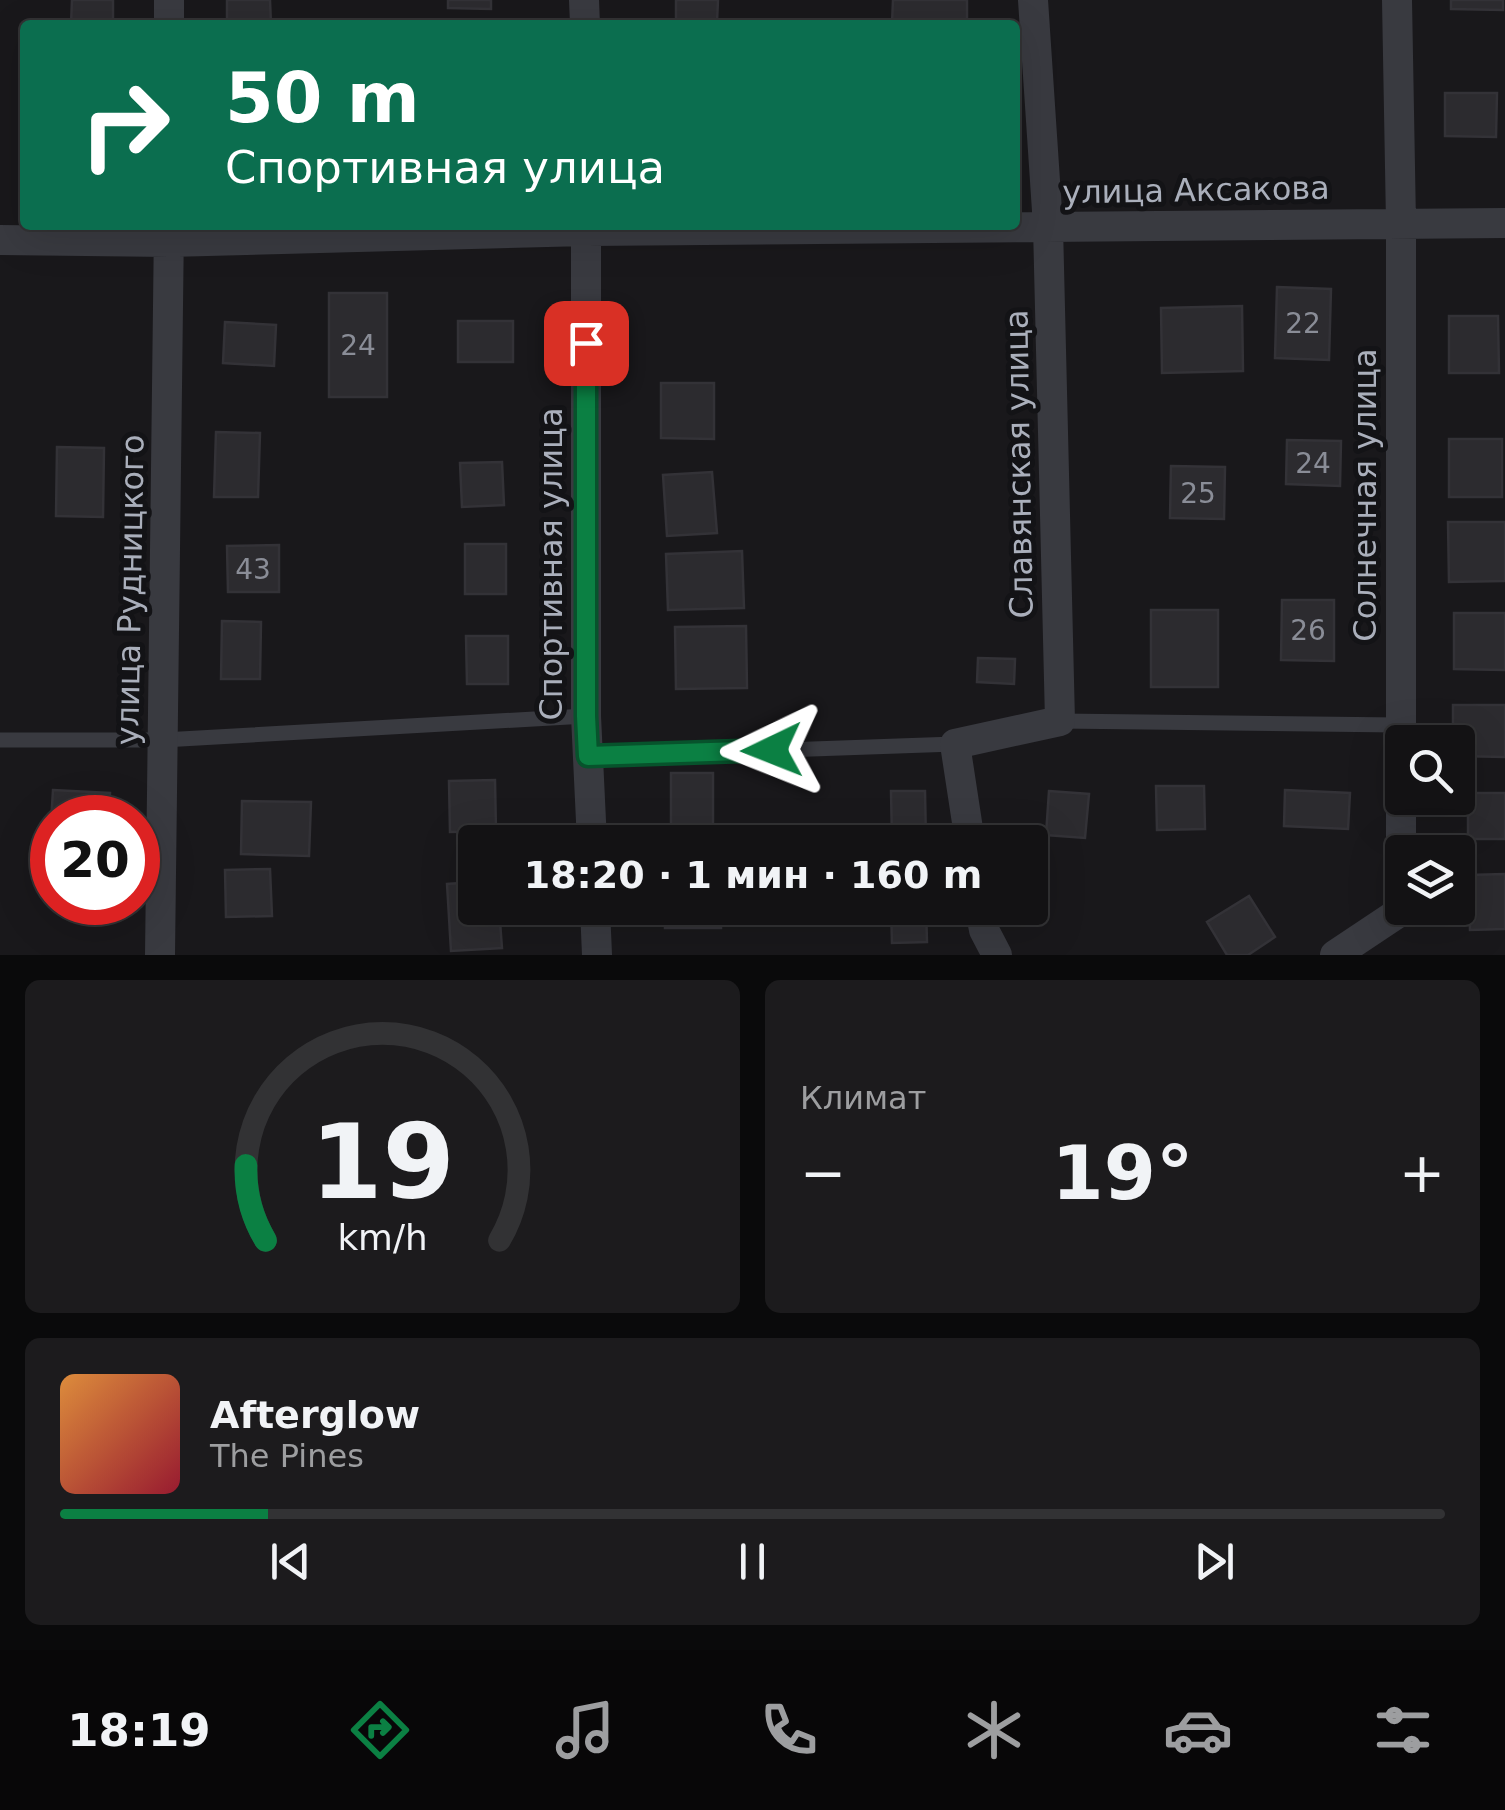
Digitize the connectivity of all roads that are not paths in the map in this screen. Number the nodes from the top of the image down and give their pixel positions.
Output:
1 (1033, 0) edge
2 (1397, 0) edge
3 (1402, 223) junction
4 (1505, 223) edge
5 (1020, 226) edge
6 (1048, 226) junction
7 (447, 230) edge
8 (586, 230) edge
9 (169, 234) edge
10 (0, 240) edge
11 (586, 716) junction
12 (1060, 721) junction
13 (1399, 725) joint
14 (0, 740) edge
15 (164, 740) junction
16 (956, 744) junction
17 (588, 756) junction
18 (1399, 815) edge
19 (591, 825) edge
20 (968, 825) edge
21 (596, 925) edge
22 (983, 925) edge
23 (160, 955) edge
24 (597, 955) edge
25 (996, 955) edge
26 (1335, 955) edge

1 - 6 street, Славянская улица
2 - 3 street, Солнечная улица
3 - 4 street, улица Аксакова
3 - 6 street, улица Аксакова
3 - 13 street, Солнечная улица
5 - 6 street, улица Аксакова
6 - 12 street, Славянская улица
7 - 9 street, улица Аксакова
8 - 11 street, Спортивная улица
9 - 10 street, улица Аксакова
9 - 15 street, улица Рудницкого
11 - 15 lane
11 - 17 street, Спортивная улица
12 - 13 lane
12 - 16 street
14 - 15 lane
15 - 23 street, улица Рудницкого
16 - 17 lane
16 - 20 street
17 - 19 street, Спортивная улица
18 - 26 street, Солнечная улица
21 - 24 street
22 - 25 street

